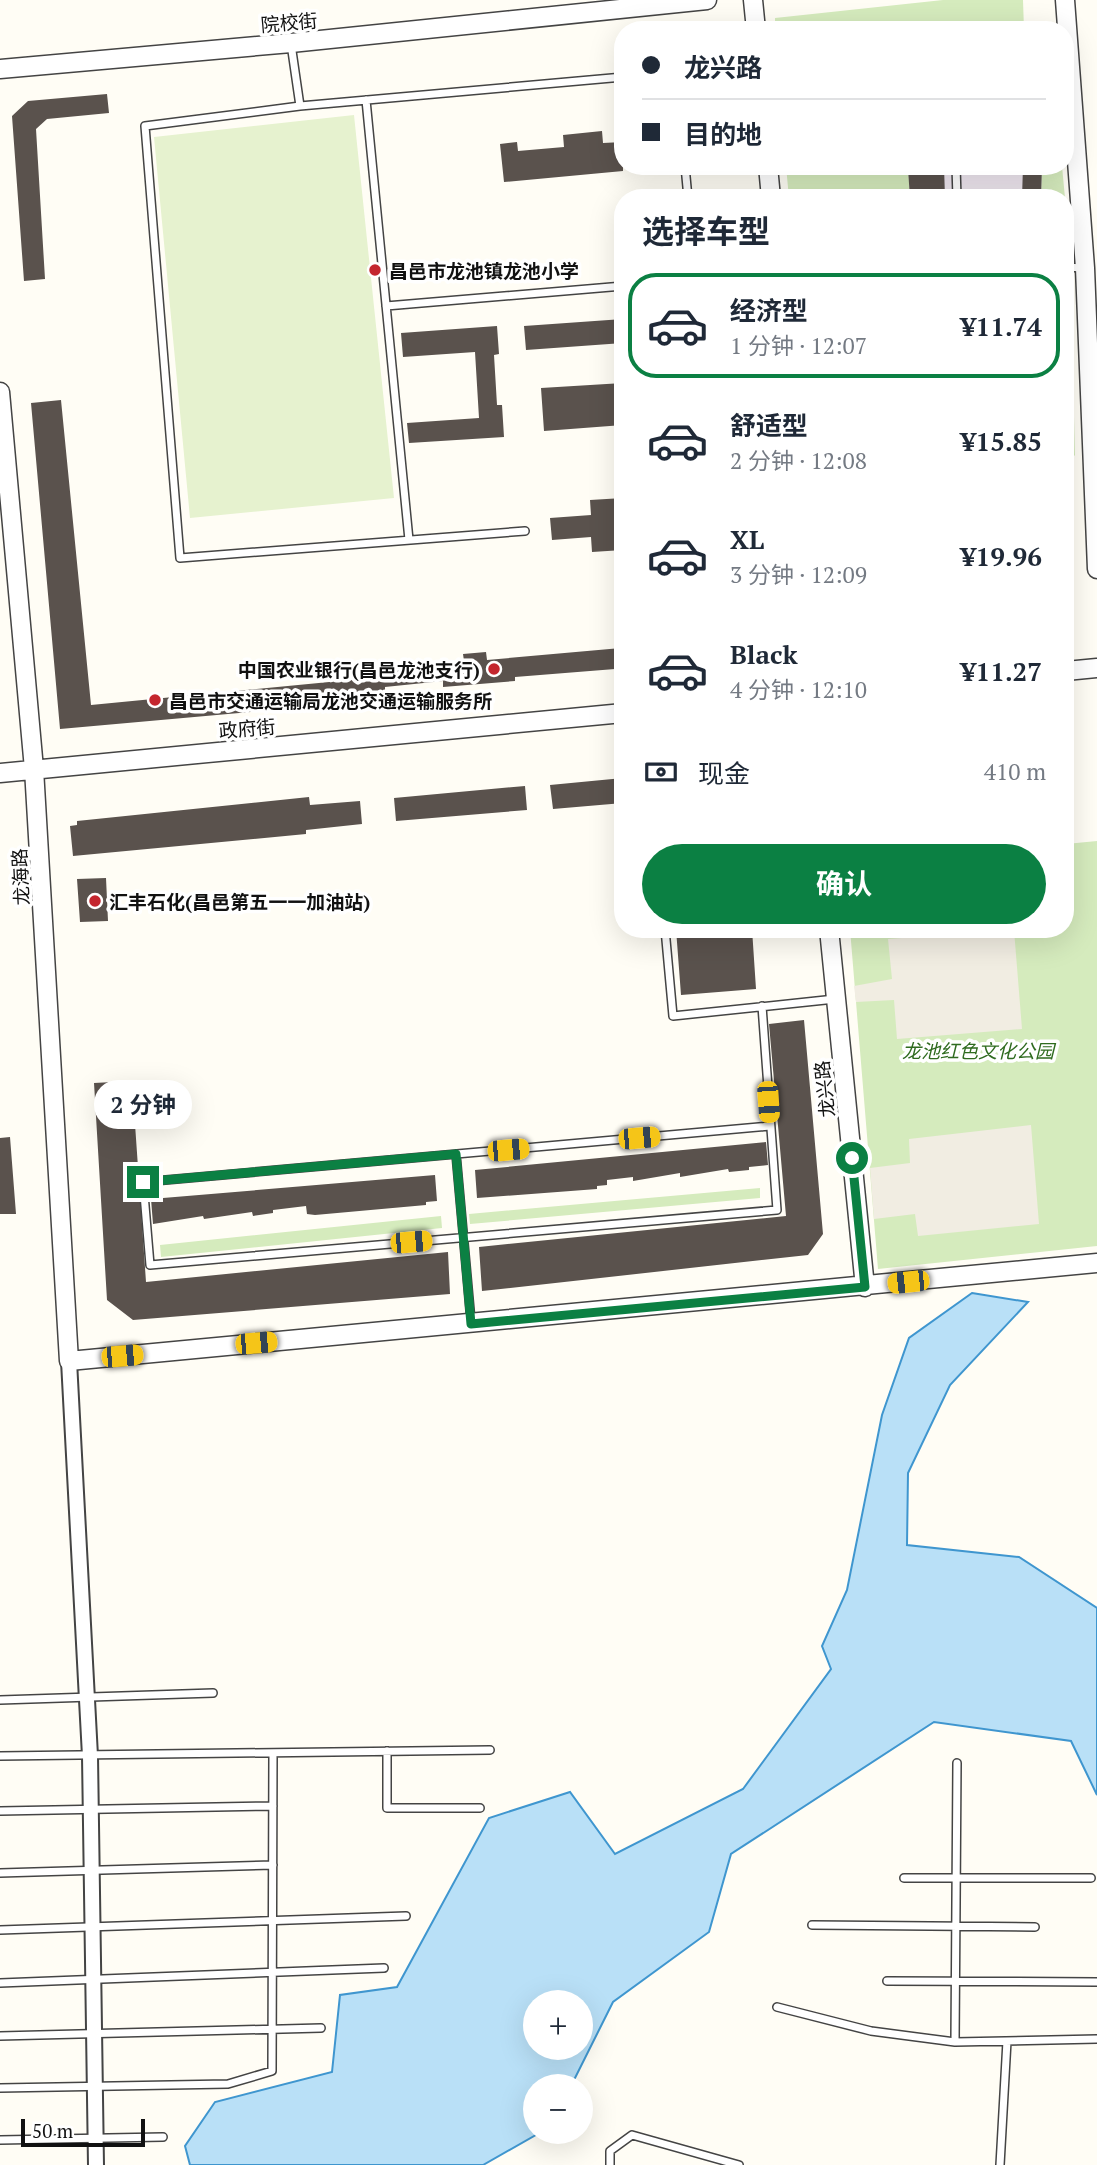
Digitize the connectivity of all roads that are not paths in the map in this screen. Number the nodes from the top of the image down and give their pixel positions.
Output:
1 (707, 0) edge
2 (753, 0) edge
3 (1065, 0) edge
4 (755, 21) edge
5 (1067, 21) edge
6 (291, 43) junction
7 (0, 69) edge
8 (614, 78) edge
9 (366, 100) junction
10 (300, 106) junction
11 (1074, 121) edge
12 (1074, 267) edge
13 (1085, 268) junction
14 (614, 287) edge
15 (386, 306) junction
16 (0, 392) edge
17 (525, 531) dead end
18 (409, 540) junction
19 (1097, 569) edge
20 (1097, 668) edge
21 (1074, 670) edge
22 (614, 714) edge
23 (34, 769) junction
24 (0, 773) edge
25 (666, 938) edge
26 (830, 938) edge
27 (835, 999) junction
28 (762, 1006) junction
29 (770, 1126) junction
30 (456, 1154) junction
31 (463, 1238) junction
32 (1097, 1264) edge
33 (865, 1287) junction
34 (471, 1324) junction
35 (69, 1361) junction
36 (213, 1693) dead end
37 (87, 1697) junction
38 (0, 1700) edge
39 (490, 1750) dead end
40 (387, 1752) junction
41 (273, 1753) junction
42 (0, 1756) edge
43 (90, 1756) junction
44 (957, 1763) dead end
45 (273, 1807) junction
46 (480, 1808) dead end
47 (91, 1810) junction
48 (0, 1811) edge
49 (273, 1865) junction
50 (92, 1870) junction
51 (0, 1872) edge
52 (904, 1878) dead end
53 (956, 1878) junction
54 (1091, 1878) dead end
55 (406, 1916) dead end
56 (272, 1921) junction
57 (812, 1925) dead end
58 (956, 1926) junction
59 (92, 1927) junction
60 (1035, 1927) dead end
61 (0, 1930) edge
62 (384, 1968) dead end
63 (272, 1972) junction
64 (93, 1979) junction
65 (887, 1981) dead end
66 (956, 1982) junction
67 (1097, 1982) edge
68 (0, 1983) edge
69 (777, 2007) dead end
70 (321, 2028) dead end
71 (272, 2029) junction
72 (94, 2034) junction
73 (0, 2036) edge
74 (1097, 2039) edge
75 (1007, 2041) junction
76 (955, 2042) junction
77 (95, 2086) junction
78 (0, 2088) edge
79 (163, 2137) dead end
80 (96, 2138) junction
81 (0, 2140) edge
82 (96, 2165) edge
83 (610, 2165) edge
84 (739, 2165) edge
85 (1000, 2165) edge

1 - 6 street, 院校街
2 - 4 street
3 - 5 street
6 - 7 street, 院校街
6 - 10 lane
8 - 9 lane
9 - 10 lane
9 - 15 lane
10 - 18 lane
11 - 13 street
12 - 13 lane
13 - 19 street
14 - 15 lane
15 - 18 lane
16 - 23 street, 龙海路
17 - 18 lane
20 - 21 street
22 - 23 street, 政府街
23 - 24 street, 政府街
23 - 35 street, 龙海路
25 - 28 lane
26 - 27 street, 龙兴路
27 - 28 lane
27 - 33 street, 龙兴路
28 - 29 lane
29 - 30 lane
29 - 31 lane
30 - 31 lane
30 - 31 lane
31 - 34 lane
32 - 33 street
33 - 34 street
34 - 35 street
35 - 37 street
36 - 37 lane
37 - 38 lane
37 - 43 street
39 - 40 lane
40 - 41 lane
40 - 46 lane
41 - 43 lane
41 - 45 lane
42 - 43 lane
43 - 47 street
44 - 53 lane
45 - 47 lane
45 - 49 lane
47 - 48 lane
47 - 50 street
49 - 50 lane
49 - 56 lane
50 - 51 lane
50 - 59 street
52 - 53 lane
53 - 54 lane
53 - 58 lane
55 - 56 lane
56 - 59 lane
56 - 63 lane
57 - 58 lane
58 - 60 lane
58 - 66 lane
59 - 61 lane
59 - 64 street
62 - 63 lane
63 - 64 lane
63 - 71 lane
64 - 68 lane
64 - 72 street
65 - 66 lane
66 - 67 lane
66 - 76 lane
69 - 76 lane
70 - 71 lane
71 - 72 lane
71 - 77 lane
72 - 73 lane
72 - 77 street
74 - 75 lane
75 - 76 lane
75 - 85 lane
77 - 78 lane
77 - 80 street
79 - 80 lane
80 - 81 lane
80 - 82 street
83 - 84 lane

